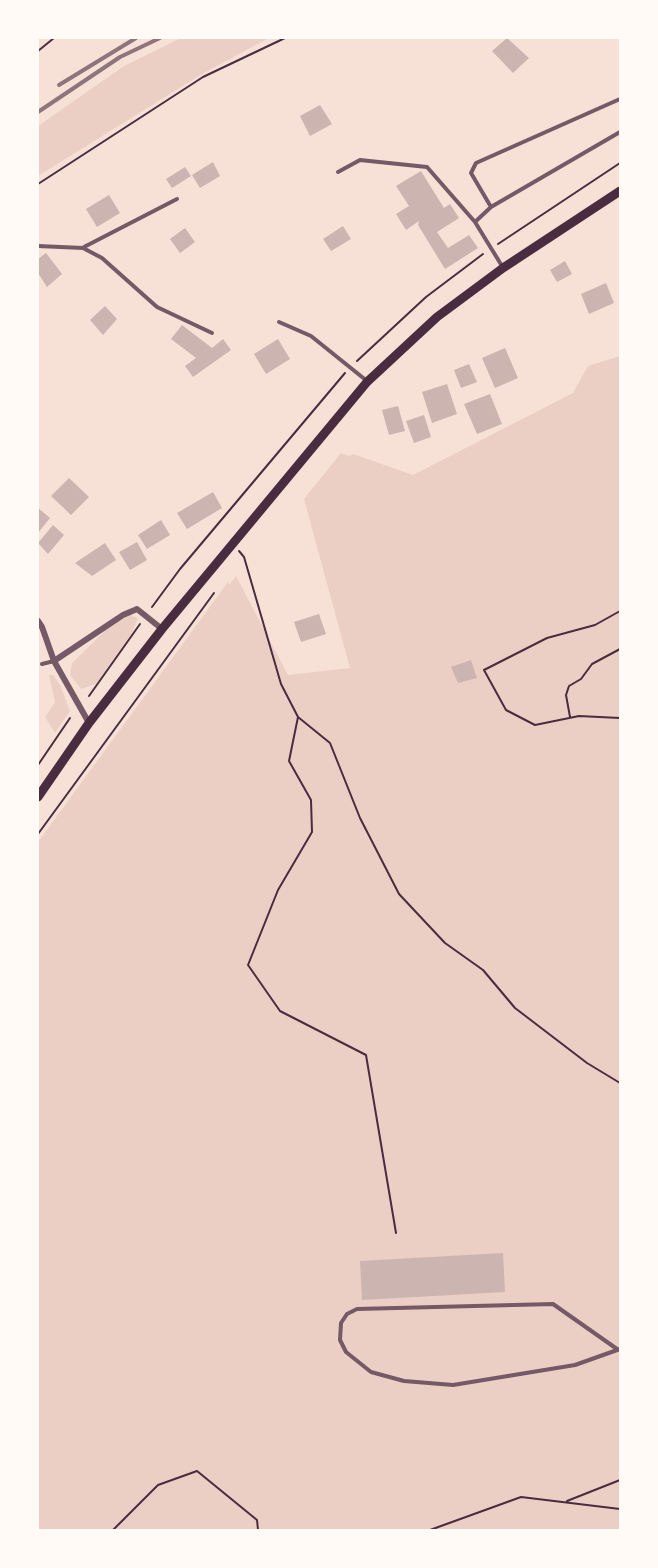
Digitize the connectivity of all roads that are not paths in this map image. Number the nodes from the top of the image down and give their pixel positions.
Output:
1 (621, 99) edge
2 (621, 132) edge
3 (338, 172) dead end
4 (621, 191) edge
5 (177, 199) dead end
6 (491, 207) junction
7 (475, 222) junction
8 (38, 246) edge
9 (83, 248) junction
10 (503, 268) junction
11 (279, 322) dead end
12 (212, 333) dead end
13 (367, 382) junction
14 (38, 621) edge
15 (162, 629) junction
16 (54, 661) junction
17 (42, 664) dead end
18 (89, 723) junction
19 (38, 797) edge
20 (619, 1349) edge

1 - 6 lane
2 - 6 lane
3 - 7 lane
4 - 10 main road
5 - 9 lane
6 - 7 lane
7 - 10 lane
8 - 9 lane
9 - 12 lane
10 - 13 main road
11 - 13 lane
13 - 15 main road
14 - 16 street
15 - 16 street
15 - 18 main road
16 - 17 lane
16 - 18 street
18 - 19 main road
20 - 20 lane

